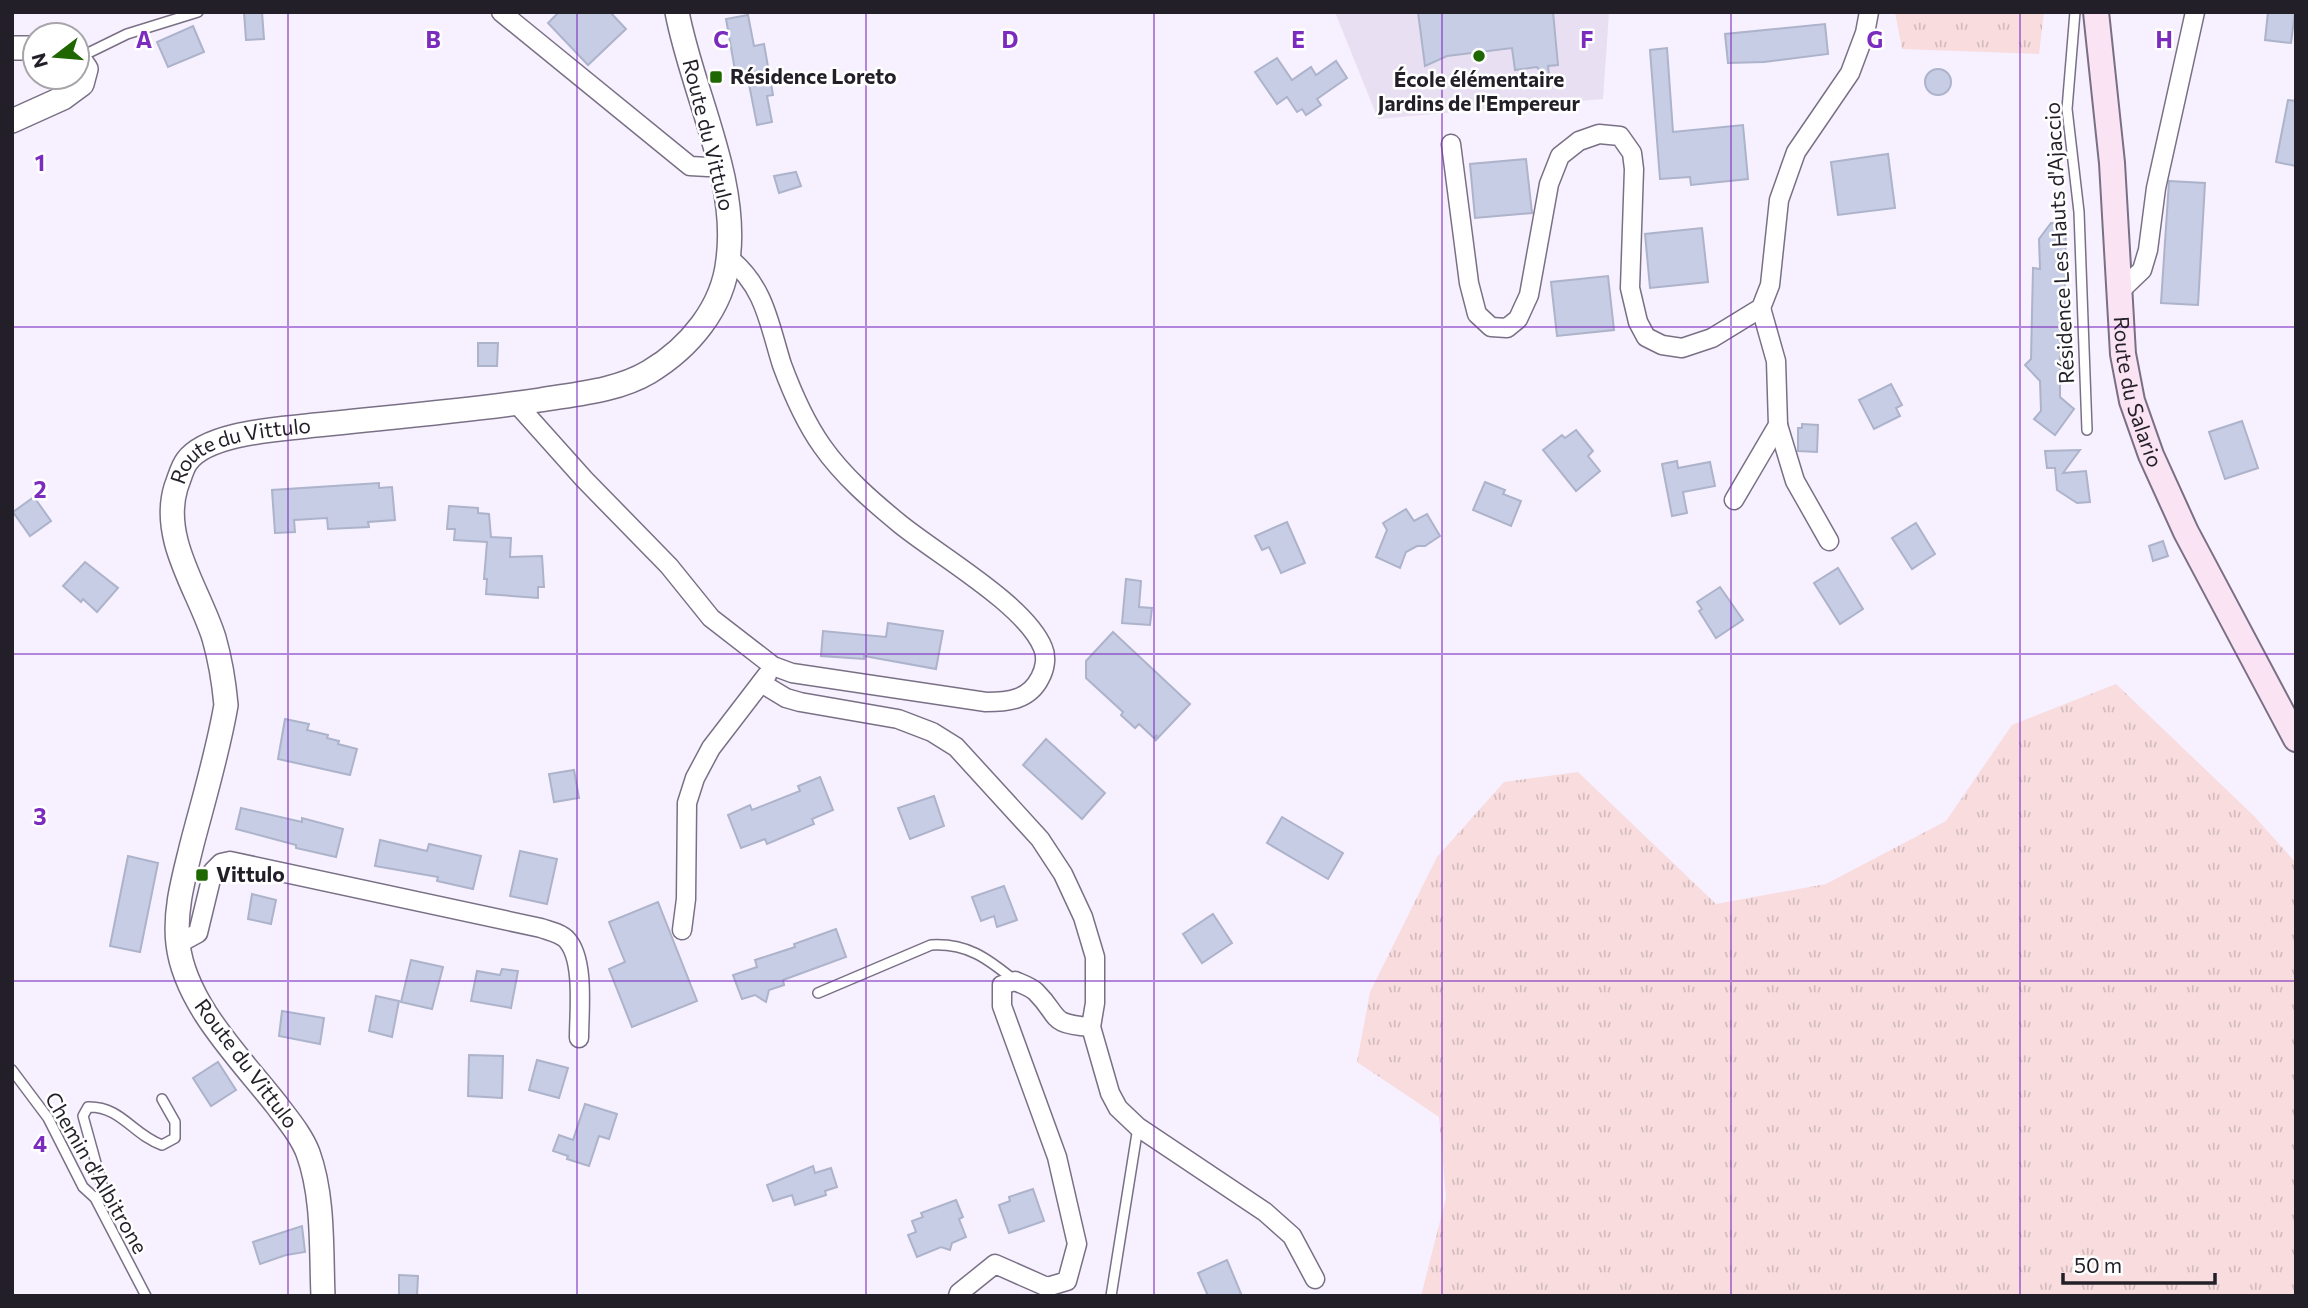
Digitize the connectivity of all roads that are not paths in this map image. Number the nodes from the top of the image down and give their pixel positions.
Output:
1 (198, 12) edge
2 (501, 12) edge
3 (677, 12) edge
4 (1869, 12) edge
5 (2075, 12) edge
6 (2096, 12) edge
7 (2195, 12) edge
8 (91, 51) edge
9 (73, 91) edge
10 (12, 121) edge
11 (1451, 144) dead end
12 (718, 163) junction
13 (729, 258) junction
14 (2120, 291) junction
15 (1761, 308) junction
16 (516, 403) junction
17 (1778, 425) junction
18 (2087, 430) dead end
19 (1734, 500) dead end
20 (1829, 541) dead end
21 (773, 666) junction
22 (761, 682) junction
23 (2296, 739) edge
24 (682, 930) dead end
25 (178, 944) junction
26 (1015, 981) junction
27 (818, 993) dead end
28 (1091, 1027) junction
29 (579, 1038) dead end
30 (12, 1070) edge
31 (162, 1098) dead end
32 (1138, 1127) junction
33 (95, 1198) junction
34 (1315, 1279) dead end
35 (146, 1296) edge
36 (323, 1296) edge
37 (958, 1296) edge
38 (1111, 1296) edge

1 - 8 lane
2 - 12 street
3 - 12 street, Route du Vittulo
4 - 15 street
5 - 18 lane, Résidence Les Hauts d'Ajaccio
6 - 14 main road, Route du Salario
7 - 14 street
9 - 10 street
11 - 15 street
12 - 13 street, Route du Vittulo
13 - 16 street, Route du Vittulo
13 - 21 street
14 - 23 main road, Route du Salario
15 - 17 street
16 - 21 street
16 - 25 street, Route du Vittulo
17 - 19 street
17 - 20 street
21 - 22 street
22 - 24 street
22 - 28 street
25 - 29 street
25 - 36 street, Route du Vittulo
26 - 27 lane
26 - 28 street
26 - 37 street
28 - 32 street
30 - 33 lane, Chemin d'Albitrone
31 - 33 lane
32 - 34 street
32 - 38 lane
33 - 35 lane, Chemin d'Albitrone

